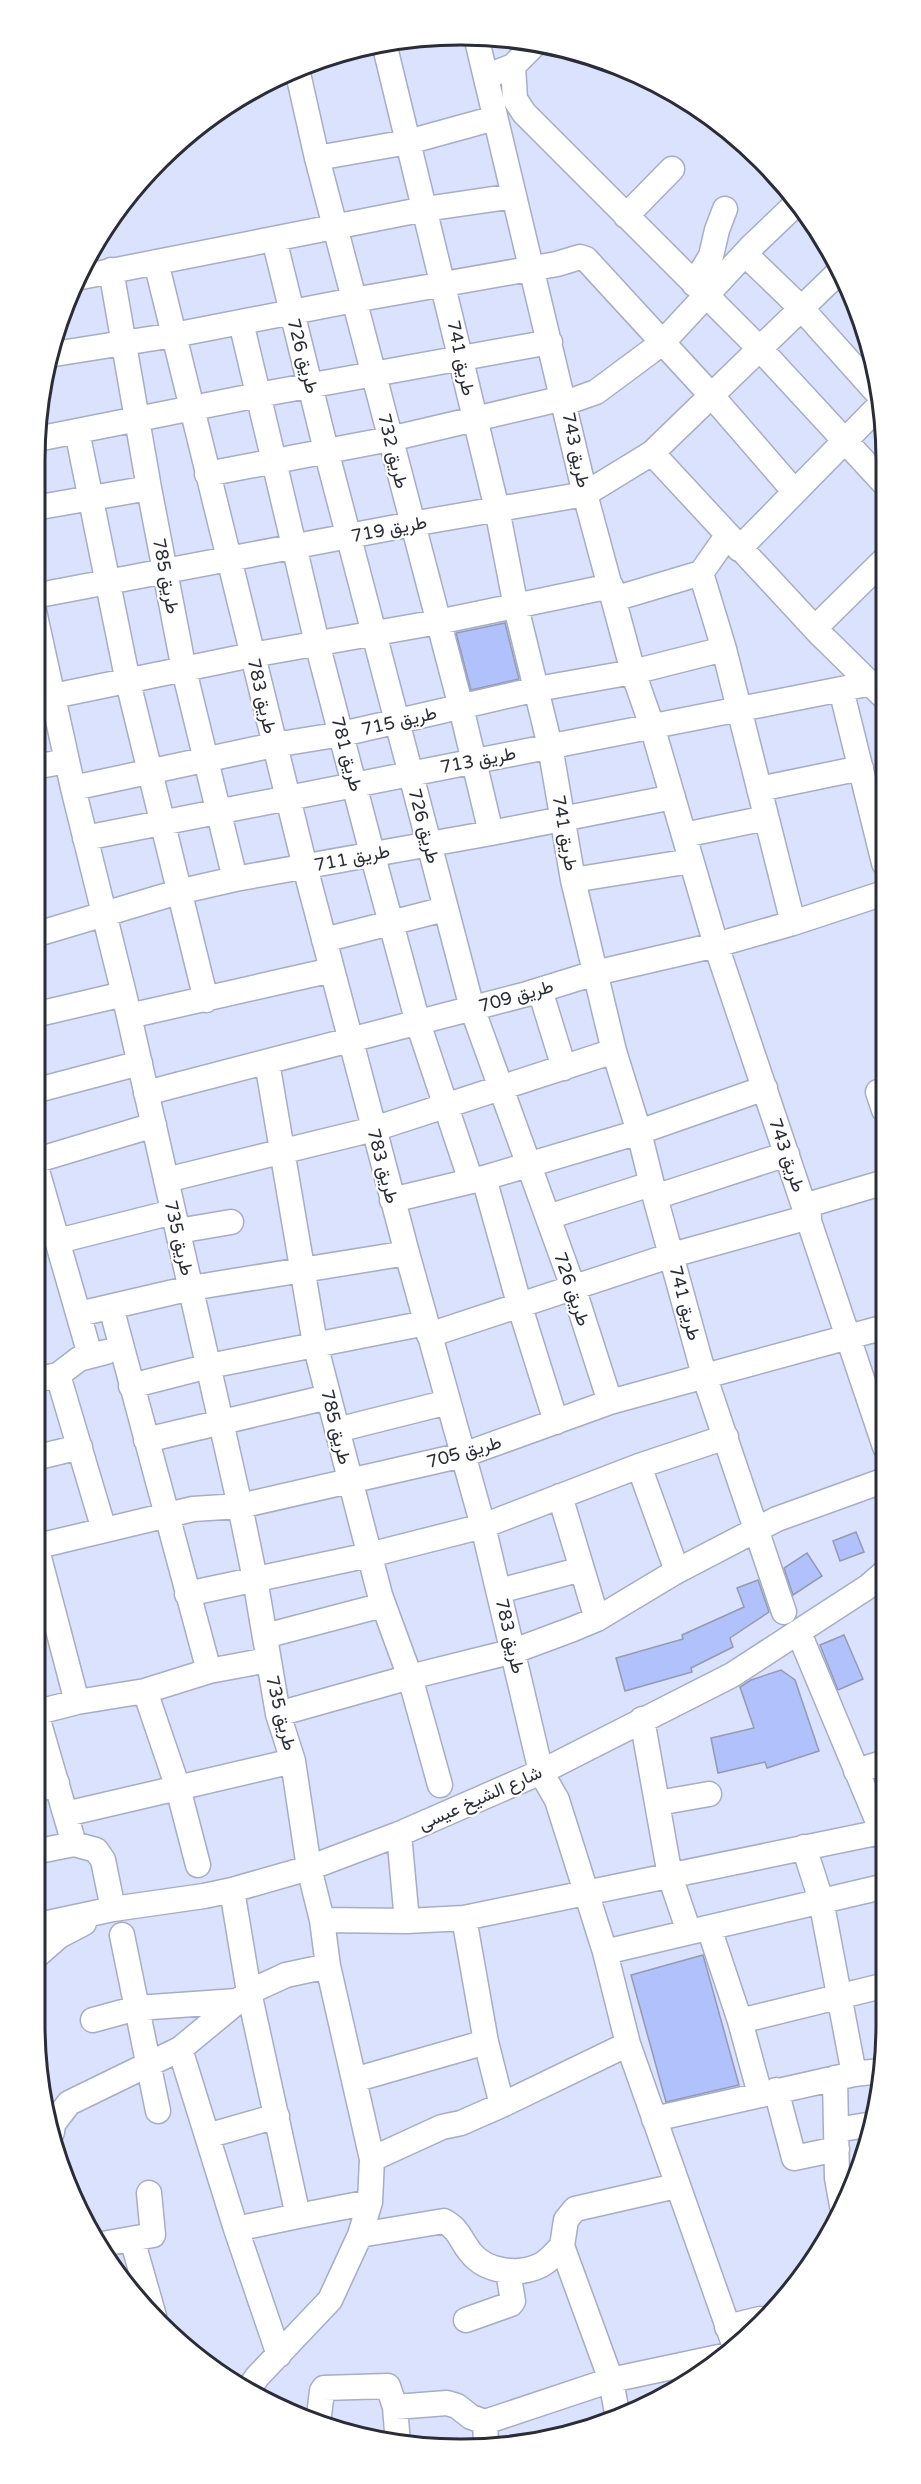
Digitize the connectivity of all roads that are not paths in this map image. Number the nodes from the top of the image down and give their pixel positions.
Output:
1 (478, 46) edge
2 (528, 51) edge
3 (386, 52) edge
4 (513, 66) junction
5 (485, 77) junction
6 (299, 78) edge
7 (495, 118) junction
8 (408, 142) junction
9 (317, 158) junction
10 (672, 169) dead end
11 (514, 196) junction
12 (425, 209) junction
13 (725, 209) dead end
14 (792, 211) edge
15 (626, 216) junction
16 (335, 228) junction
17 (274, 239) junction
18 (745, 254) junction
19 (156, 262) junction
20 (531, 268) junction
21 (111, 270) junction
22 (89, 275) edge
23 (833, 278) edge
24 (444, 284) junction
25 (700, 290) junction
26 (354, 300) junction
27 (802, 309) junction
28 (291, 312) junction
29 (241, 322) junction
30 (174, 335) junction
31 (550, 342) junction
32 (123, 343) junction
33 (662, 343) junction
34 (760, 349) junction
35 (59, 353) edge
36 (462, 358) junction
37 (374, 375) junction
38 (869, 383) edge
39 (311, 385) junction
40 (258, 395) junction
41 (711, 395) junction
42 (565, 401) junction
43 (192, 409) junction
44 (873, 412) edge
45 (137, 418) junction
46 (473, 418) junction
47 (77, 431) junction
48 (46, 437) edge
49 (390, 439) junction
50 (845, 440) junction
51 (326, 450) junction
52 (652, 453) junction
53 (273, 461) junction
54 (207, 474) junction
55 (876, 474) edge
56 (149, 488) junction
57 (795, 492) junction
58 (585, 494) junction
59 (90, 500) junction
60 (45, 506) edge
61 (497, 509) junction
62 (412, 524) junction
63 (349, 537) junction
64 (733, 543) junction
65 (296, 547) junction
66 (228, 560) junction
67 (876, 568) edge
68 (165, 572) junction
69 (701, 573) junction
70 (106, 582) junction
71 (612, 592) junction
72 (45, 595) edge
73 (516, 607) junction
74 (438, 622) junction
75 (815, 628) junction
76 (373, 634) junction
77 (317, 643) junction
78 (724, 649) junction
79 (252, 655) junction
80 (184, 670) junction
81 (633, 672) junction
82 (128, 682) junction
83 (876, 687) edge
84 (537, 689) junction
85 (841, 689) junction
86 (876, 689) edge
87 (45, 698) edge
88 (45, 703) edge
89 (461, 707) junction
90 (739, 709) junction
91 (396, 721) junction
92 (652, 726) junction
93 (342, 734) junction
94 (274, 745) junction
95 (550, 746) junction
96 (207, 759) junction
97 (67, 761) junction
98 (475, 761) junction
99 (45, 765) edge
100 (861, 768) junction
101 (150, 771) junction
102 (410, 774) junction
103 (355, 784) junction
104 (73, 788) junction
105 (759, 789) junction
106 (673, 797) junction
107 (287, 798) junction
108 (218, 811) junction
109 (766, 818) junction
110 (561, 819) junction
111 (162, 823) junction
112 (876, 830) edge
113 (491, 833) junction
114 (684, 835) junction
115 (85, 838) junction
116 (428, 844) junction
117 (372, 853) junction
118 (691, 861) junction
119 (305, 867) junction
120 (235, 879) junction
121 (573, 880) junction
122 (178, 892) junction
123 (876, 895) edge
124 (445, 909) junction
125 (103, 914) junction
126 (391, 922) junction
127 (793, 923) junction
128 (45, 931) edge
129 (324, 940) junction
130 (716, 945) junction
131 (332, 970) junction
132 (595, 973) junction
133 (540, 990) junction
134 (206, 1000) junction
135 (127, 1005) junction
136 (472, 1008) junction
137 (45, 1014) edge
138 (418, 1023) junction
139 (350, 1040) junction
140 (614, 1051) junction
141 (267, 1062) junction
142 (140, 1063) junction
143 (564, 1068) junction
144 (765, 1088) junction
145 (45, 1089) edge
146 (501, 1089) junction
147 (146, 1093) junction
148 (446, 1105) junction
149 (154, 1125) junction
150 (374, 1129) junction
151 (639, 1132) junction
152 (282, 1151) junction
153 (787, 1154) junction
154 (45, 1158) edge
155 (528, 1164) junction
156 (477, 1179) junction
157 (166, 1180) junction
158 (876, 1185) edge
159 (653, 1191) junction
160 (45, 1196) edge
161 (392, 1200) junction
162 (807, 1211) junction
163 (548, 1217) junction
164 (175, 1221) junction
165 (231, 1222) dead end
166 (58, 1241) junction
167 (406, 1253) junction
168 (672, 1255) junction
169 (302, 1270) junction
170 (573, 1287) junction
171 (191, 1288) junction
172 (111, 1307) junction
173 (520, 1307) junction
174 (79, 1314) junction
175 (428, 1329) junction
176 (876, 1329) edge
177 (846, 1338) junction
178 (315, 1344) junction
179 (121, 1348) junction
180 (90, 1355) junction
181 (209, 1366) junction
182 (58, 1375) junction
183 (704, 1375) junction
184 (45, 1378) edge
185 (132, 1386) junction
186 (328, 1397) junction
187 (448, 1402) junction
188 (610, 1402) junction
189 (876, 1419) edge
190 (221, 1422) junction
191 (556, 1422) junction
192 (337, 1430) junction
193 (726, 1437) junction
194 (146, 1440) junction
195 (80, 1447) junction
196 (45, 1455) edge
197 (463, 1455) junction
198 (639, 1466) junction
199 (349, 1482) junction
200 (876, 1483) edge
201 (560, 1496) junction
202 (240, 1506) junction
203 (166, 1515) junction
204 (483, 1526) junction
205 (104, 1530) junction
206 (755, 1530) junction
207 (45, 1544) edge
208 (369, 1555) junction
209 (582, 1569) junction
210 (678, 1571) junction
211 (255, 1579) junction
212 (876, 1581) edge
213 (45, 1583) edge
214 (500, 1591) junction
215 (187, 1594) junction
216 (383, 1605) junction
217 (784, 1612) dead end
218 (597, 1619) junction
219 (799, 1633) junction
220 (265, 1636) junction
221 (514, 1651) junction
222 (268, 1660) junction
223 (209, 1671) junction
224 (410, 1677) junction
225 (145, 1691) junction
226 (77, 1702) junction
227 (45, 1710) edge
228 (278, 1714) junction
229 (642, 1719) junction
230 (293, 1761) junction
231 (876, 1765) edge
232 (856, 1771) junction
233 (541, 1772) junction
234 (440, 1785) dead end
235 (46, 1786) edge
236 (178, 1788) junction
237 (709, 1794) dead end
238 (658, 1803) junction
239 (66, 1814) junction
240 (876, 1818) edge
241 (399, 1834) junction
242 (876, 1838) edge
243 (74, 1844) junction
244 (804, 1847) junction
245 (45, 1850) edge
246 (198, 1866) dead end
247 (309, 1868) junction
248 (669, 1876) junction
249 (876, 1888) edge
250 (232, 1890) junction
251 (585, 1894) junction
252 (821, 1900) junction
253 (113, 1909) junction
254 (464, 1918) junction
255 (322, 1920) junction
256 (407, 1921) junction
257 (45, 1924) edge
258 (699, 1930) junction
259 (122, 1935) dead end
260 (45, 1948) edge
261 (605, 1952) junction
262 (328, 1966) junction
263 (876, 1987) edge
264 (243, 1996) junction
265 (840, 1996) junction
266 (137, 2008) junction
267 (93, 2020) dead end
268 (740, 2022) junction
269 (486, 2042) junction
270 (628, 2044) junction
271 (180, 2049) junction
272 (148, 2064) junction
273 (873, 2072) edge
274 (844, 2076) junction
275 (354, 2080) junction
276 (768, 2092) junction
277 (502, 2105) junction
278 (158, 2111) dead end
279 (278, 2116) junction
280 (654, 2119) junction
281 (56, 2120) edge
282 (863, 2129) edge
283 (207, 2136) junction
284 (836, 2140) junction
285 (372, 2158) junction
286 (847, 2176) edge
287 (676, 2186) junction
288 (149, 2193) dead end
289 (370, 2202) junction
290 (298, 2216) junction
291 (236, 2229) junction
292 (360, 2235) junction
293 (132, 2239) junction
294 (108, 2243) edge
295 (562, 2246) junction
296 (508, 2272) junction
297 (149, 2298) edge
298 (466, 2320) dead end
299 (730, 2335) edge
300 (279, 2355) junction
301 (703, 2360) edge
302 (611, 2380) junction
303 (253, 2383) edge
304 (395, 2407) junction
305 (616, 2408) edge
306 (319, 2414) edge
307 (486, 2433) edge
308 (397, 2434) edge

1 - 5 street, طريق 743
2 - 4 street
3 - 8 street, طريق 741
4 - 5 street
4 - 15 street
5 - 7 street, طريق 743
6 - 9 street, طريق 732
7 - 8 street
7 - 11 street, طريق 743
8 - 9 street
8 - 12 street, طريق 741
9 - 16 street, طريق 732
10 - 15 street
11 - 12 street
11 - 20 street, طريق 743
12 - 16 street
12 - 24 street, طريق 741
13 - 25 street
14 - 18 street
15 - 25 street
16 - 17 street
16 - 26 street, طريق 732
17 - 19 street
17 - 28 street, طريق 726
18 - 25 street
18 - 27 street
19 - 21 street
19 - 30 street, طريق 783
20 - 24 street
20 - 31 street, طريق 743
20 - 33 street
21 - 22 street
21 - 32 street, طريق 785
23 - 27 street, طريق 719
24 - 26 street
24 - 36 street, طريق 741
25 - 33 street
25 - 34 street
26 - 28 street
26 - 37 street, طريق 732
27 - 34 street, طريق 719
27 - 38 street
28 - 29 street
28 - 39 street, طريق 726
29 - 30 street
29 - 40 street, طريق 781
30 - 32 street
30 - 43 street, طريق 783
31 - 36 street
31 - 42 street, طريق 743
32 - 35 street
32 - 45 street, طريق 785
33 - 41 street
33 - 42 street
34 - 41 street, طريق 719
34 - 50 street
36 - 37 street
36 - 46 street, طريق 741
37 - 39 street
37 - 49 street, طريق 732
39 - 40 street
39 - 51 street, طريق 726
40 - 43 street
40 - 53 street, طريق 781
41 - 52 street, طريق 719
41 - 57 street
42 - 46 street
42 - 58 street, طريق 743
43 - 45 street
43 - 54 street, طريق 783
44 - 50 street
45 - 47 street
45 - 56 street, طريق 785
46 - 49 street
46 - 61 street, طريق 741
47 - 48 street
47 - 59 street
49 - 51 street
49 - 62 street, طريق 732
50 - 55 street
50 - 57 street
51 - 53 street
51 - 63 street, طريق 726
52 - 58 street, طريق 719
52 - 64 street
53 - 54 street
53 - 65 street, طريق 781
54 - 66 street, طريق 783
56 - 59 street
56 - 68 street, طريق 785
57 - 64 street
58 - 61 street, طريق 719
58 - 71 street, طريق 743
59 - 60 street
59 - 70 street
61 - 62 street, طريق 719
61 - 73 street, طريق 741
62 - 63 street, طريق 719
62 - 74 street, طريق 732
63 - 65 street, طريق 719
63 - 76 street, طريق 726
64 - 69 street
64 - 75 street
65 - 66 street, طريق 719
65 - 77 street, طريق 781
66 - 68 street, طريق 719
66 - 79 street, طريق 783
67 - 75 street
68 - 70 street, طريق 719
68 - 80 street, طريق 785
69 - 71 street
69 - 78 street
70 - 72 street, طريق 719
70 - 82 street
71 - 73 street
71 - 81 street, طريق 743
73 - 74 street
73 - 84 street, طريق 741
74 - 76 street
74 - 89 street, طريق 732
75 - 83 street
76 - 77 street
76 - 91 street, طريق 726
77 - 79 street
77 - 93 street, طريق 781
78 - 81 street, طريق 715
78 - 90 street
79 - 80 street
79 - 94 street, طريق 783
80 - 82 street
80 - 96 street, طريق 785
81 - 84 street, طريق 715
81 - 92 street, طريق 743
82 - 87 street
82 - 101 street
84 - 89 street, طريق 715
84 - 95 street, طريق 741
85 - 86 street, طريق 713
85 - 90 street, طريق 713
85 - 100 street
88 - 97 street, طريق 735
89 - 91 street, طريق 715
89 - 98 street, طريق 732
90 - 92 street, طريق 713
90 - 105 street
91 - 93 street, طريق 715
91 - 102 street, طريق 726
92 - 95 street, طريق 713
92 - 106 street, طريق 743
93 - 94 street, طريق 715
93 - 103 street, طريق 781
94 - 96 street, طريق 715
94 - 107 street, طريق 783
95 - 98 street, طريق 713
95 - 110 street, طريق 741
96 - 101 street, طريق 715
96 - 108 street, طريق 785
97 - 99 street
97 - 104 street, طريق 735
98 - 102 street, طريق 713
98 - 113 street, طريق 732
100 - 105 street
100 - 112 street
101 - 104 street, طريق 715
101 - 111 street
102 - 103 street, طريق 713
102 - 116 street, طريق 726
103 - 107 street, طريق 713
103 - 117 street, طريق 781
104 - 115 street, طريق 735
105 - 109 street
106 - 110 street, طريق 711
106 - 114 street, طريق 743
107 - 108 street, طريق 713
107 - 119 street, طريق 783
108 - 111 street, طريق 713
108 - 120 street, طريق 785
109 - 114 street
109 - 127 street
110 - 113 street, طريق 711
110 - 121 street, طريق 741
111 - 115 street, طريق 713
111 - 122 street
113 - 116 street, طريق 711
114 - 118 street, طريق 743
115 - 125 street, طريق 735
116 - 117 street, طريق 711
116 - 124 street, طريق 726
117 - 119 street, طريق 711
117 - 126 street, طريق 781
118 - 121 street
118 - 130 street, طريق 743
119 - 120 street, طريق 711
119 - 129 street, طريق 783
120 - 122 street, طريق 711
121 - 132 street, طريق 741
122 - 125 street, طريق 711
122 - 134 street
123 - 127 street, طريق 709
124 - 126 street
124 - 136 street, طريق 726
125 - 128 street, طريق 711
125 - 135 street, طريق 735
126 - 129 street
126 - 138 street, طريق 781
127 - 130 street, طريق 709
129 - 131 street, طريق 783
130 - 132 street, طريق 709
130 - 144 street, طريق 743
131 - 134 street
131 - 139 street, طريق 783
132 - 133 street, طريق 709
132 - 140 street, طريق 741
133 - 136 street, طريق 709
133 - 143 street
134 - 135 street
135 - 137 street
135 - 142 street, طريق 735
136 - 138 street, طريق 709
136 - 146 street, طريق 726
138 - 139 street, طريق 709
138 - 148 street, طريق 781
139 - 141 street, طريق 709
139 - 150 street, طريق 783
140 - 143 street
140 - 151 street, طريق 741
141 - 147 street, طريق 709
141 - 152 street, طريق 785
142 - 145 street
142 - 147 street, طريق 735
143 - 146 street
144 - 151 street
144 - 153 street, طريق 743
146 - 148 street
146 - 155 street, طريق 726
147 - 149 street, طريق 735
148 - 150 street
148 - 156 street, طريق 781
149 - 154 street
149 - 157 street, طريق 735
150 - 152 street
150 - 161 street, طريق 783
151 - 155 street
151 - 159 street, طريق 741
152 - 157 street
152 - 169 street, طريق 785
153 - 159 street
153 - 162 street, طريق 743
155 - 156 street
155 - 163 street, طريق 726
156 - 161 street
156 - 173 street, طريق 781
157 - 164 street, طريق 735
158 - 162 street
159 - 163 street
159 - 168 street, طريق 741
160 - 166 street
161 - 167 street, طريق 783
162 - 168 street
162 - 177 street, طريق 743
163 - 170 street, طريق 726
164 - 165 street
164 - 166 street
164 - 171 street, طريق 735
166 - 174 street
167 - 169 street
167 - 175 street, طريق 783
168 - 170 street
168 - 183 street, طريق 741
169 - 171 street
169 - 178 street, طريق 785
170 - 173 street
170 - 188 street, طريق 726
171 - 172 street
171 - 181 street, طريق 735
172 - 174 street
172 - 179 street
173 - 175 street
173 - 191 street, طريق 781
174 - 180 street
175 - 178 street
175 - 187 street, طريق 783
176 - 177 street, طريق 705
177 - 183 street, طريق 705
177 - 189 street, طريق 743
178 - 181 street
178 - 186 street, طريق 785
179 - 180 street
179 - 185 street
180 - 182 street
181 - 185 street
181 - 190 street, طريق 735
182 - 184 street
182 - 195 street
183 - 188 street, طريق 705
183 - 193 street, طريق 741
185 - 194 street
186 - 190 street
186 - 192 street, طريق 785
187 - 192 street
187 - 197 street, طريق 783
188 - 191 street, طريق 705
190 - 194 street
190 - 202 street, طريق 735
191 - 197 street, طريق 705
192 - 199 street, طريق 785
193 - 198 street
193 - 206 street, طريق 741
194 - 203 street
195 - 196 street
195 - 205 street
197 - 199 street, طريق 705
197 - 204 street, طريق 783
198 - 201 street
198 - 210 street
199 - 202 street, طريق 705
199 - 208 street, طريق 785
200 - 206 street
201 - 204 street
201 - 209 street
202 - 203 street, طريق 705
202 - 211 street, طريق 735
203 - 205 street, طريق 705
203 - 215 street
204 - 208 street
204 - 214 street, طريق 783
205 - 207 street, طريق 705
206 - 210 street
206 - 217 street, طريق 741
208 - 211 street
208 - 216 street, طريق 785
209 - 214 street
209 - 218 street
210 - 218 street
211 - 215 street
211 - 220 street, طريق 735
212 - 219 street, شارع الشيخ عيسى
213 - 226 street
214 - 221 street, طريق 783
215 - 223 street
216 - 220 street
216 - 224 street, طريق 785
218 - 221 street
219 - 229 street, شارع الشيخ عيسى
219 - 232 street
220 - 222 street, طريق 735
221 - 224 street
221 - 233 street, طريق 783
222 - 223 street
222 - 228 street, طريق 735
223 - 225 street
224 - 228 street
224 - 234 street, طريق 785
225 - 226 street
225 - 236 street
226 - 227 street
228 - 230 street, طريق 735
229 - 233 street, شارع الشيخ عيسى
229 - 238 street
230 - 236 street
230 - 247 street, طريق 735
231 - 232 street
232 - 240 street
233 - 241 street, شارع الشيخ عيسى
233 - 251 street, طريق 783
235 - 239 street
236 - 239 street
236 - 246 street
237 - 238 street
238 - 248 street
239 - 243 street
241 - 247 street, شارع الشيخ عيسى
241 - 256 street
242 - 244 street
243 - 245 street
243 - 253 street
244 - 248 street
244 - 252 street
247 - 250 street, شارع الشيخ عيسى
247 - 255 street, طريق 735
248 - 251 street
248 - 258 street
249 - 252 street
250 - 253 street, شارع الشيخ عيسى
250 - 264 street
251 - 254 street
251 - 261 street, طريق 783
252 - 258 street
252 - 265 street
253 - 257 street, شارع الشيخ عيسى
253 - 260 street
254 - 256 street
254 - 269 street
255 - 256 street
255 - 262 street, طريق 735
258 - 261 street
258 - 268 street
259 - 266 street
261 - 270 street, طريق 783
262 - 264 street
262 - 275 street, طريق 735
263 - 265 street
264 - 266 street
264 - 271 street
264 - 279 street
265 - 268 street
265 - 274 street
266 - 267 street
266 - 272 street
268 - 276 street
269 - 275 street
269 - 277 street
270 - 277 street
270 - 280 street, طريق 783
271 - 272 street
271 - 283 street
272 - 278 street
272 - 281 street
273 - 274 street
274 - 276 street
274 - 284 street
275 - 285 street, طريق 735
276 - 280 street
276 - 284 street
277 - 285 street
279 - 283 street
279 - 290 street
280 - 287 street, طريق 783
282 - 284 street
283 - 291 street
284 - 286 street
285 - 289 street, طريق 735
287 - 295 street
287 - 299 street, طريق 783
288 - 293 street
289 - 290 street
289 - 292 street, طريق 735
290 - 291 street
291 - 300 street
292 - 296 street
292 - 300 street, طريق 735
293 - 294 street
293 - 297 street
295 - 296 street
295 - 302 street
296 - 298 street
300 - 303 street, طريق 735
301 - 302 street
302 - 305 street
302 - 307 street
304 - 306 street
304 - 307 street
304 - 308 street

